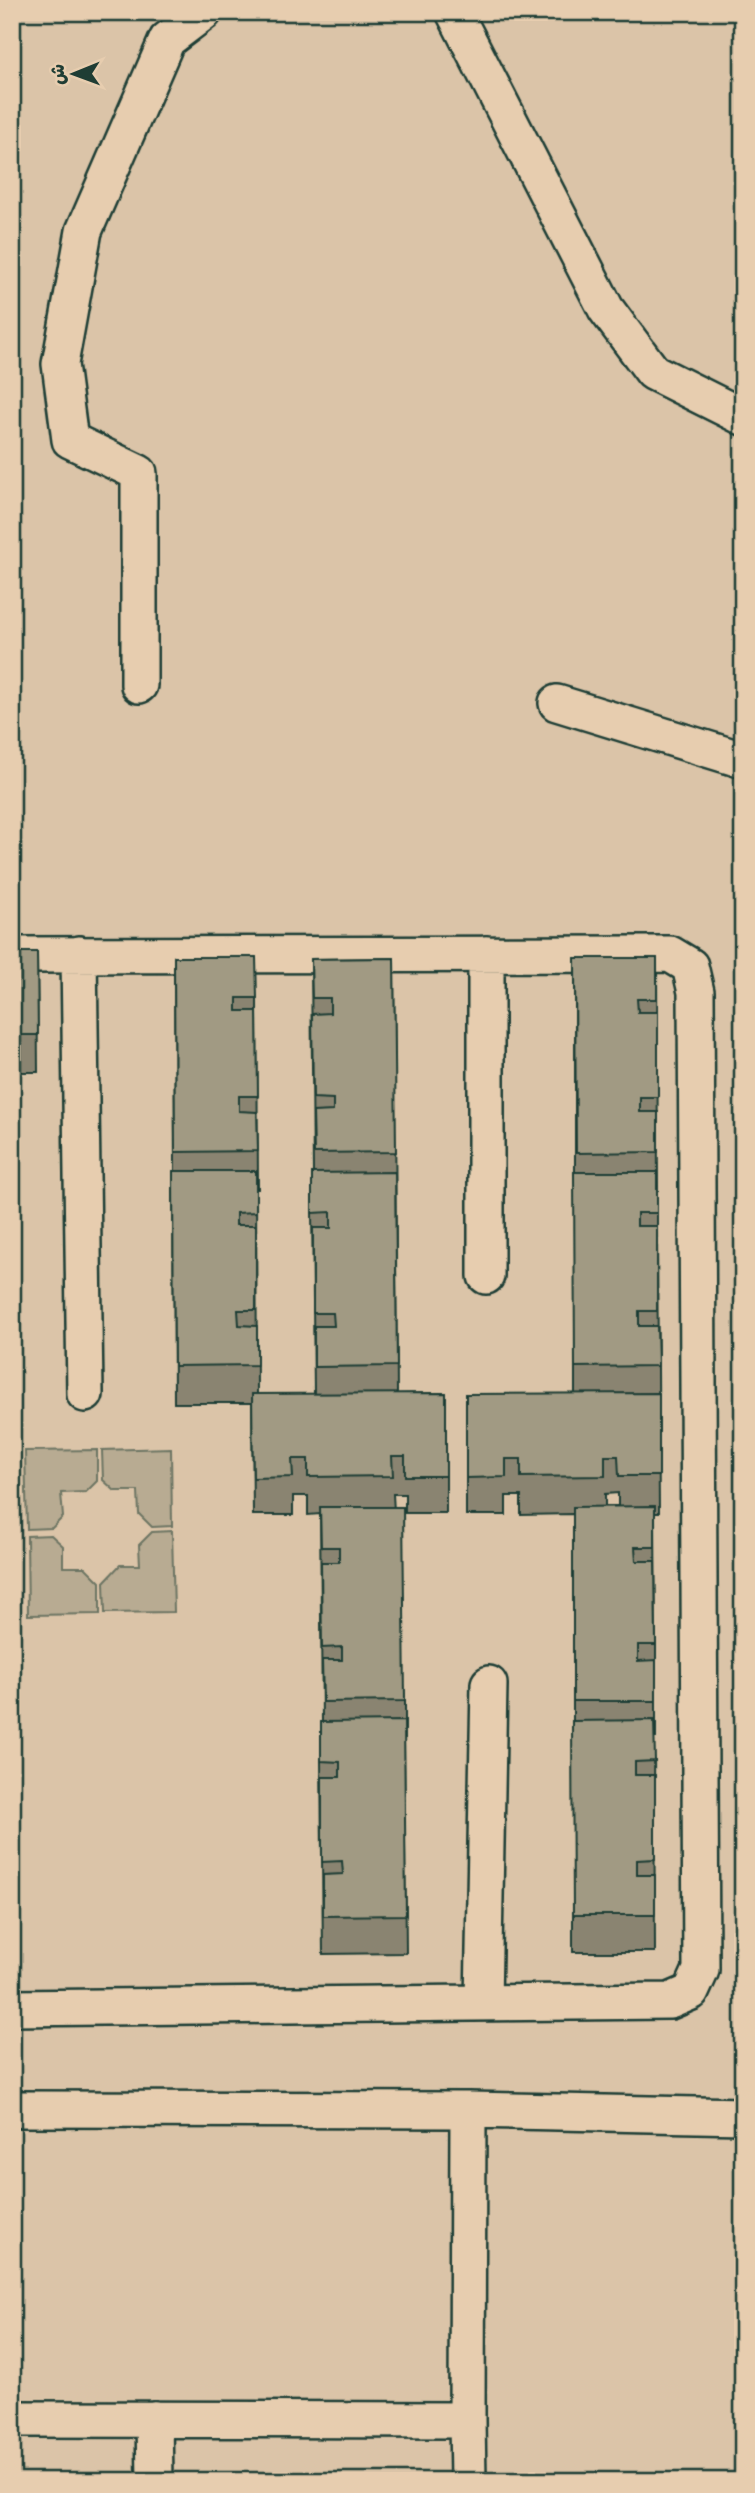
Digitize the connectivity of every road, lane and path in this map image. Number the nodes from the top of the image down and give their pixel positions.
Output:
1 (204, 12) edge
2 (454, 12) edge
3 (743, 417) edge
4 (139, 685) dead end
5 (557, 703) dead end
6 (743, 760) edge
7 (79, 954) junction
8 (486, 954) junction
9 (12, 955) edge
10 (486, 1276) dead end
11 (85, 1394) dead end
12 (489, 1684) dead end
13 (483, 2003) junction
14 (12, 2008) edge
15 (12, 2109) edge
16 (468, 2110) junction
17 (743, 2116) edge
18 (12, 2419) edge
19 (154, 2419) junction
20 (467, 2420) junction
21 (155, 2481) edge
22 (468, 2481) edge

1 - 4 street
2 - 3 street
5 - 6 street
7 - 8 street
7 - 9 street
7 - 11 street
8 - 10 street
8 - 13 street
12 - 13 street
13 - 14 street
15 - 16 street
16 - 17 street
16 - 20 street
18 - 19 street
19 - 20 street
19 - 21 street
20 - 22 street

